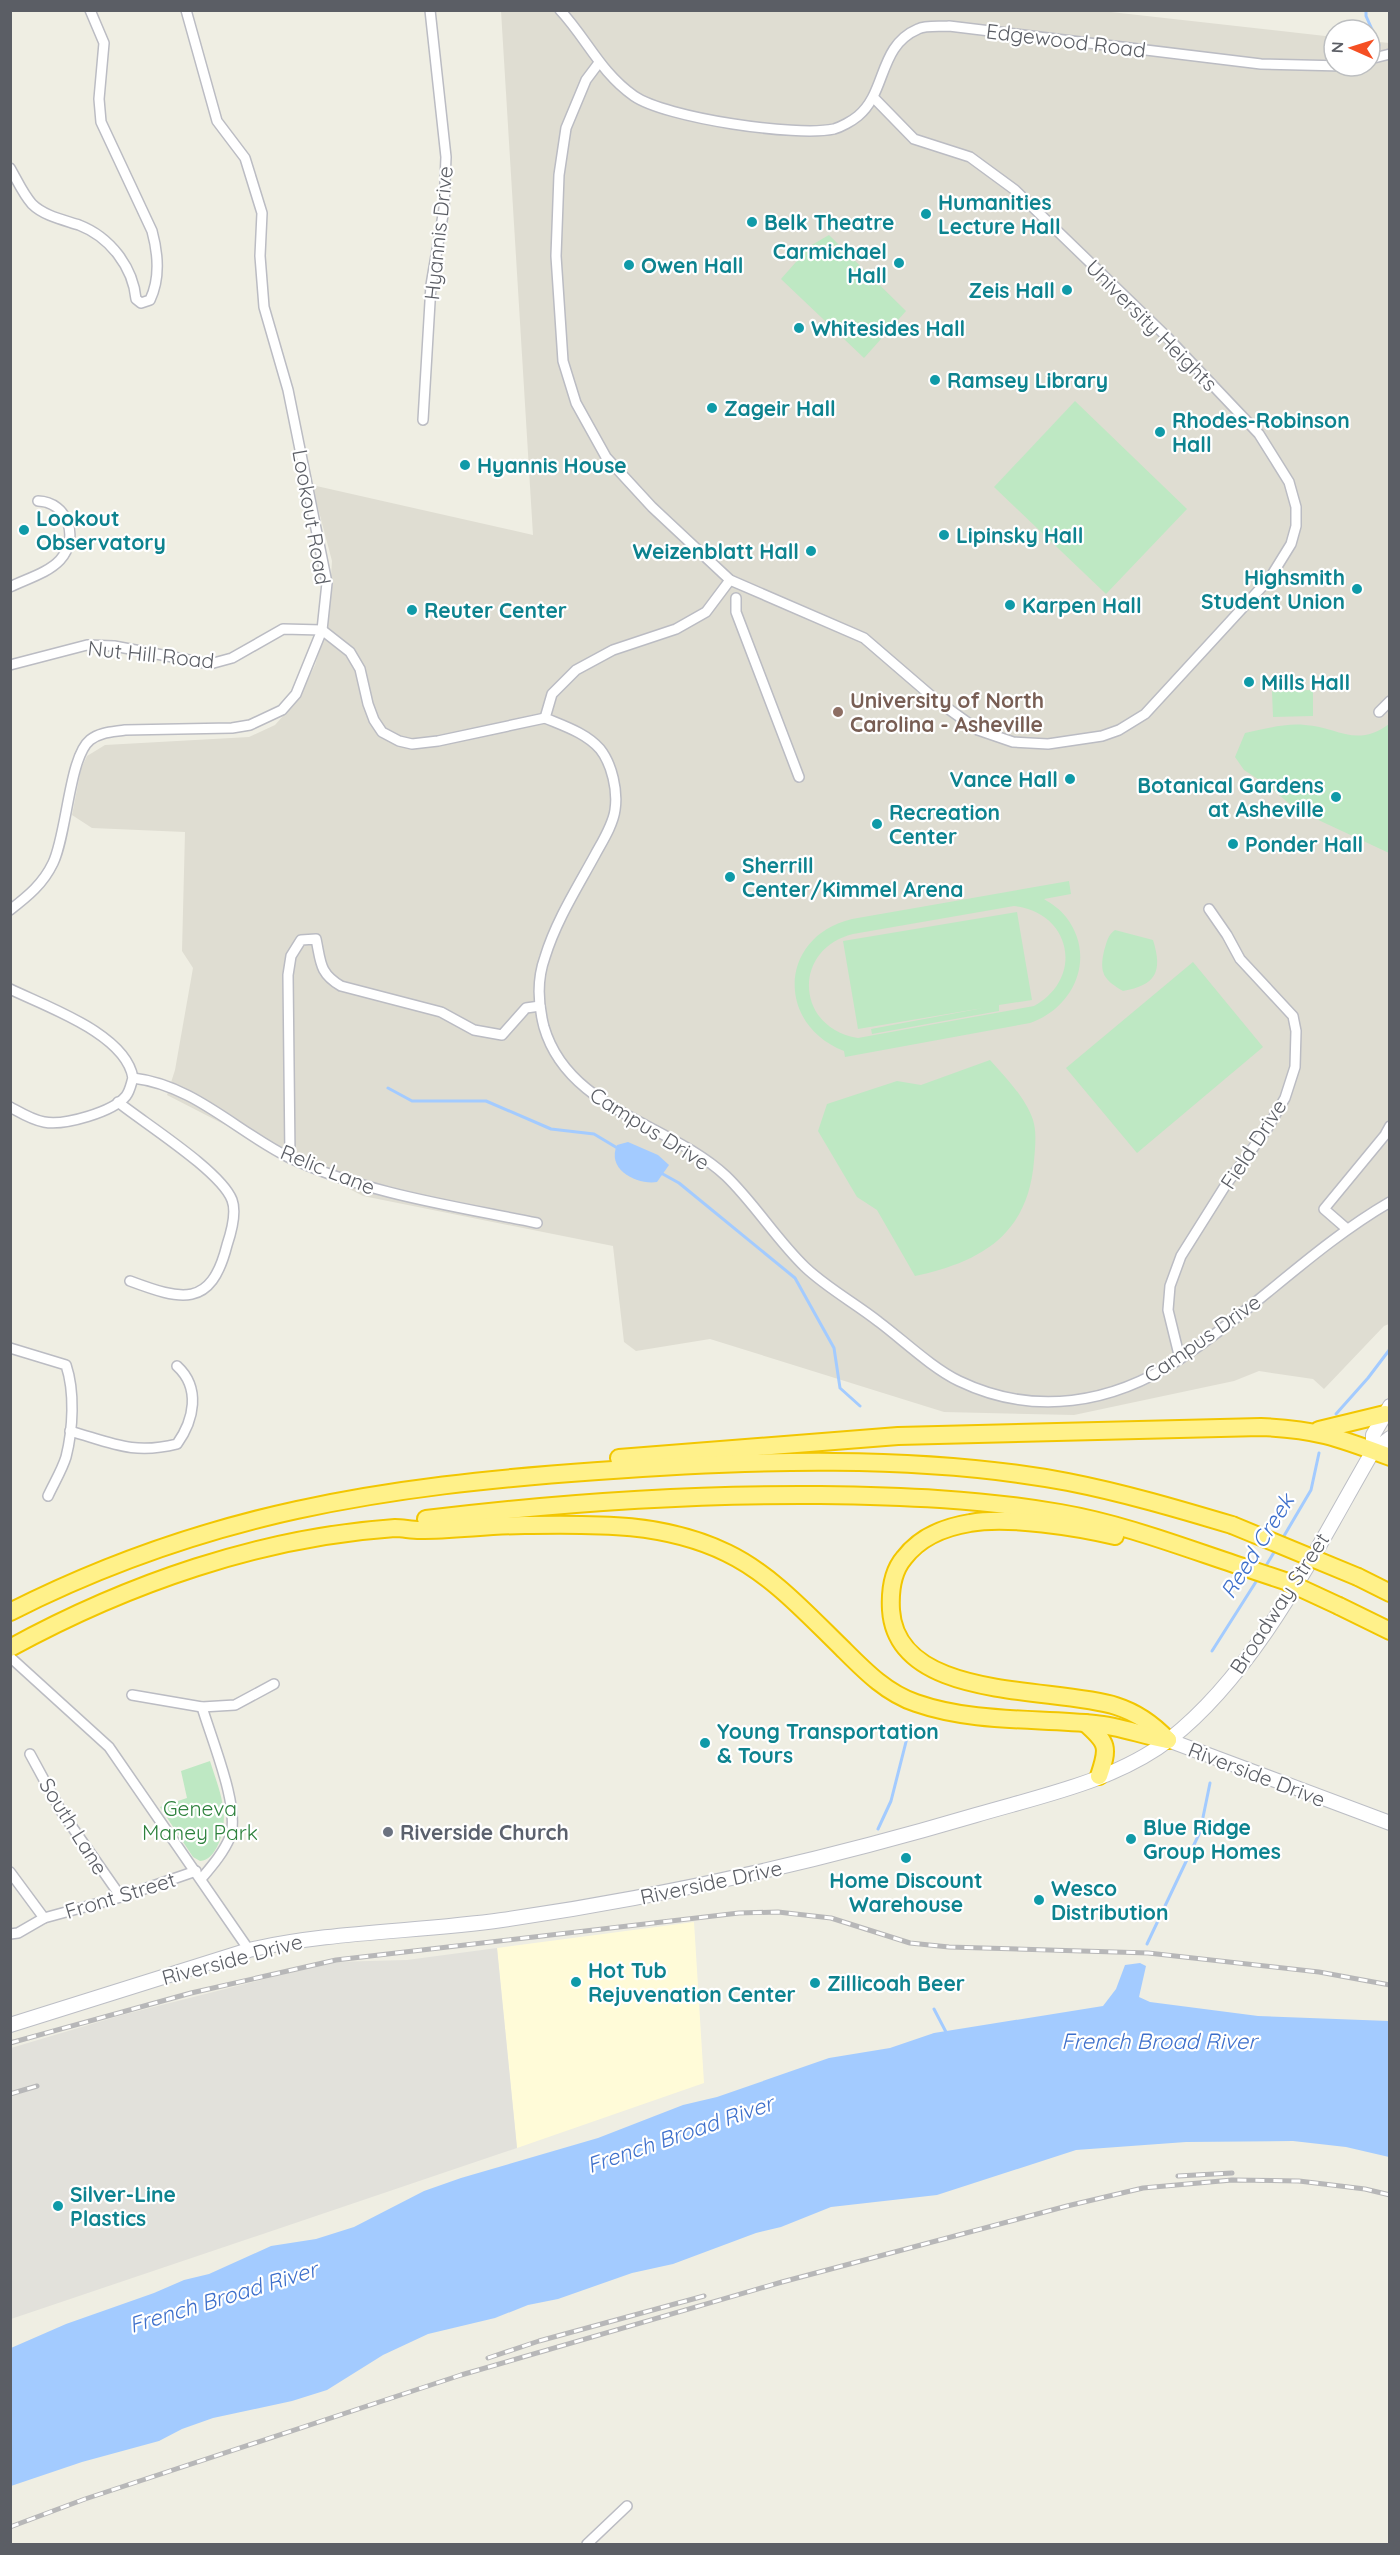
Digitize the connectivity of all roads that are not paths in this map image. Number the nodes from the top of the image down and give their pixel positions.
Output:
1 (90, 10) edge
2 (186, 10) edge
3 (430, 10) edge
4 (560, 10) edge
5 (598, 64) junction
6 (1322, 65) edge
7 (874, 98) junction
8 (10, 168) edge
9 (423, 420) dead end
10 (38, 501) dead end
11 (730, 580) junction
12 (10, 587) edge
13 (736, 598) dead end
14 (322, 630) junction
15 (10, 665) edge
16 (1389, 701) edge
17 (1379, 712) dead end
18 (545, 718) junction
19 (799, 777) dead end
20 (1209, 909) dead end
21 (10, 910) edge
22 (10, 989) edge
23 (540, 1006) junction
24 (133, 1078) junction
25 (118, 1102) junction
26 (10, 1107) edge
27 (1389, 1126) edge
28 (290, 1157) junction
29 (1389, 1202) edge
30 (537, 1223) dead end
31 (1347, 1229) junction
32 (130, 1281) dead end
33 (10, 1348) edge
34 (1180, 1359) junction
35 (177, 1366) dead end
36 (1387, 1410) edge
37 (70, 1431) junction
38 (1314, 1431) junction
39 (1389, 1438) edge
40 (1373, 1451) junction
41 (1389, 1457) edge
42 (464, 1482) junction
43 (48, 1496) dead end
44 (397, 1528) junction
45 (1154, 1539) junction
46 (1389, 1593) edge
47 (10, 1612) edge
48 (1389, 1630) edge
49 (10, 1648) edge
50 (10, 1657) edge
51 (274, 1684) dead end
52 (132, 1695) dead end
53 (202, 1707) junction
54 (1085, 1723) junction
55 (1168, 1740) junction
56 (30, 1754) dead end
57 (1099, 1776) junction
58 (1389, 1823) edge
59 (10, 1872) edge
60 (198, 1875) junction
61 (122, 1897) junction
62 (44, 1918) junction
63 (10, 1934) edge
64 (249, 1950) junction
65 (10, 2025) edge
66 (627, 2506) dead end
67 (587, 2544) edge

1 - 8 street
2 - 14 street, Lookout Road
3 - 9 street, Hyannis Drive
4 - 5 street, Edgewood Road
5 - 7 street, Edgewood Road
5 - 11 street, University Heights
6 - 7 street, Edgewood Road
7 - 11 street, University Heights
10 - 12 street
11 - 18 street
13 - 19 street
14 - 15 street, Nut Hill Road
14 - 18 street
14 - 21 street, Lookout Road
16 - 17 street
18 - 23 street, Campus Drive
20 - 34 street, Field Drive
22 - 24 street
23 - 28 street
23 - 34 street, Campus Drive
24 - 25 street
24 - 28 street, Relic Lane
25 - 26 street
25 - 32 street
27 - 31 street
28 - 30 street, Relic Lane
29 - 31 street, Campus Drive
31 - 34 street, Campus Drive
33 - 37 street
35 - 37 street
36 - 38 highway
36 - 40 main road, Broadway Street
37 - 43 street
38 - 40 highway
38 - 42 highway
39 - 40 main road, Broadway Street
40 - 41 highway
40 - 55 main road, Broadway Street
42 - 46 highway, bridge
42 - 47 highway
44 - 45 highway
44 - 49 highway
44 - 54 highway
45 - 48 highway, bridge
45 - 55 highway
50 - 60 street
51 - 53 street
52 - 53 street
53 - 60 street
54 - 55 highway
54 - 57 highway
55 - 57 main road, Riverside Drive
55 - 58 main road, Riverside Drive
56 - 61 street, South Lane
57 - 64 main road, Riverside Drive
59 - 62 street
60 - 61 street, Front Street
60 - 64 street
61 - 62 street, Front Street
62 - 63 street, Front Street
64 - 65 main road, Riverside Drive
66 - 67 street

